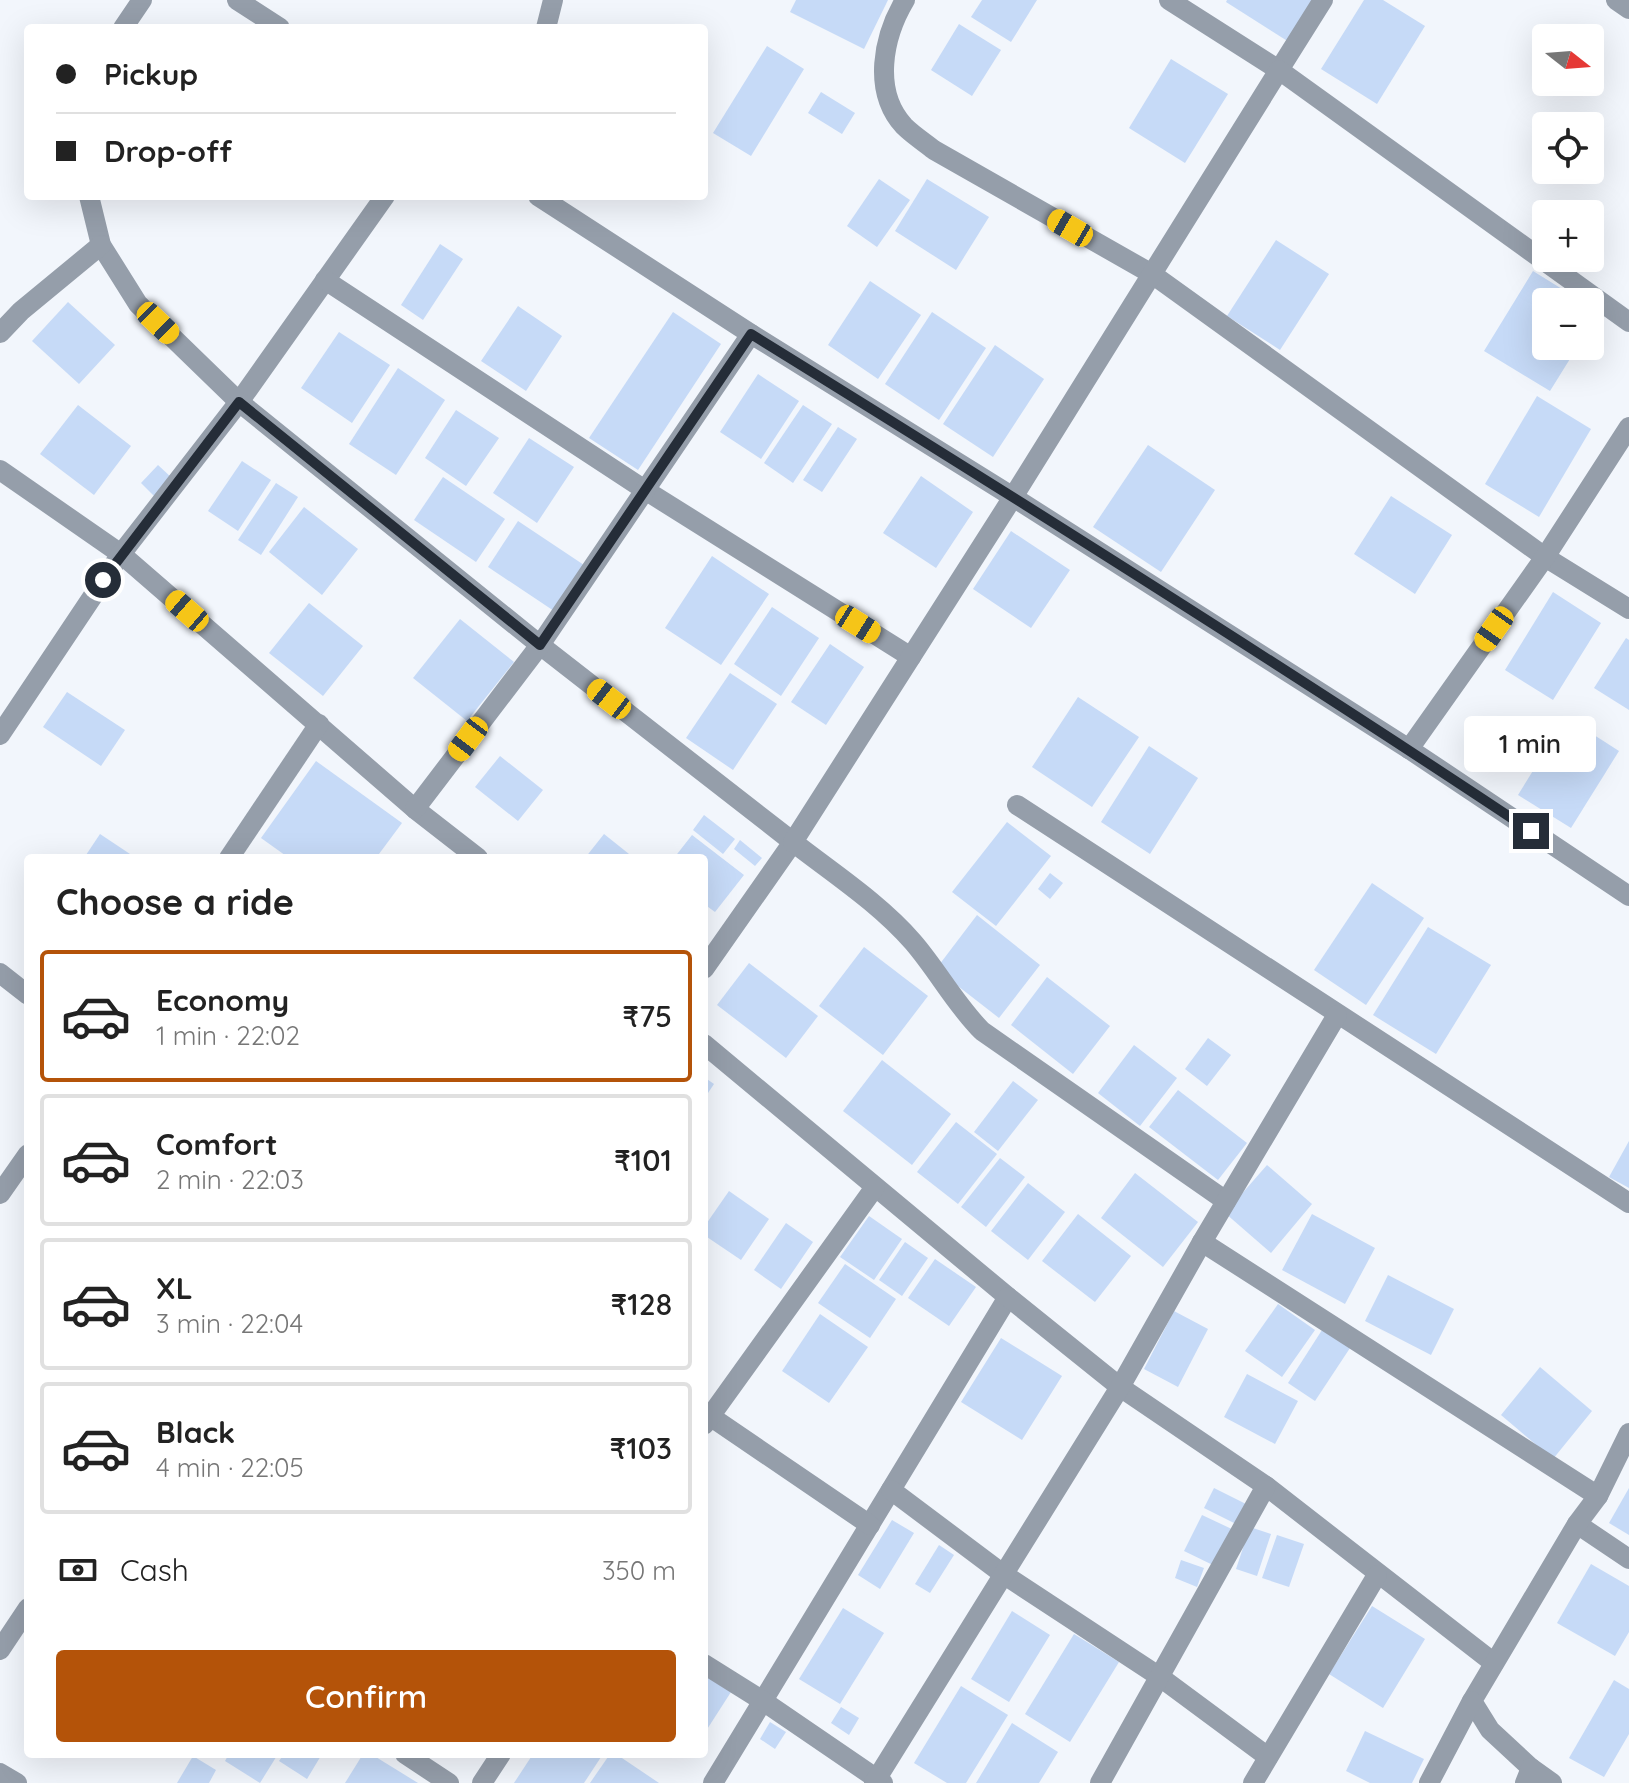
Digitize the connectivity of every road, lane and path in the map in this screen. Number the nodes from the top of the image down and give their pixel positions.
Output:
1 (142, 0) edge
2 (237, 0) edge
3 (553, 0) edge
4 (905, 0) edge
5 (1169, 0) edge
6 (1323, 0) edge
7 (1616, 0) edge
8 (1629, 9) edge
9 (126, 24) edge
10 (274, 24) edge
11 (547, 24) edge
12 (1279, 70) junction
13 (90, 200) edge
14 (382, 200) edge
15 (544, 200) edge
16 (101, 245) junction
17 (1152, 274) junction
18 (325, 280) junction
19 (1629, 322) edge
20 (0, 333) edge
21 (751, 334) junction
22 (239, 402) junction
23 (1629, 427) edge
24 (0, 470) edge
25 (645, 490) junction
26 (1013, 497) junction
27 (121, 554) junction
28 (1545, 557) junction
29 (1629, 609) edge
30 (540, 645) junction
31 (911, 657) junction
32 (319, 724) junction
33 (0, 735) edge
34 (1409, 749) junction
35 (1017, 805) dead end
36 (415, 809) junction
37 (793, 842) junction
38 (232, 854) edge
39 (473, 854) edge
40 (1629, 896) edge
41 (708, 963) edge
42 (0, 973) edge
43 (24, 992) edge
44 (1337, 1015) junction
45 (708, 1047) edge
46 (24, 1160) edge
47 (875, 1187) junction
48 (0, 1194) edge
49 (1226, 1201) junction
50 (1629, 1203) edge
51 (1202, 1242) junction
52 (1008, 1297) junction
53 (1120, 1387) junction
54 (708, 1414) edge
55 (708, 1418) edge
56 (1629, 1433) edge
57 (1266, 1486) junction
58 (891, 1490) junction
59 (1598, 1496) junction
60 (1577, 1524) junction
61 (870, 1525) junction
62 (1629, 1559) edge
63 (1003, 1574) junction
64 (1377, 1575) junction
65 (24, 1614) edge
66 (0, 1650) edge
67 (1494, 1663) junction
68 (708, 1667) edge
69 (1160, 1677) junction
70 (763, 1701) junction
71 (1472, 1701) junction
72 (1268, 1757) junction
73 (411, 1758) edge
74 (498, 1758) edge
75 (0, 1773) edge
76 (1528, 1776) edge
77 (878, 1782) edge
78 (17, 1783) edge
79 (449, 1783) edge
80 (482, 1783) edge
81 (713, 1783) edge
82 (1100, 1783) edge
83 (1253, 1783) edge
84 (1429, 1783) edge
85 (1552, 1783) edge

1 - 9 street
2 - 10 street
3 - 11 street
4 - 17 street
5 - 12 street
6 - 12 street
7 - 8 street
12 - 17 street
12 - 19 street
13 - 16 street
14 - 18 street
15 - 21 street
16 - 20 street
16 - 22 street
17 - 26 street
17 - 28 street
18 - 22 street
18 - 25 street
21 - 25 street
21 - 26 street
22 - 27 street
22 - 30 street
23 - 28 street
24 - 27 street
25 - 30 street
25 - 31 street
26 - 31 street
26 - 34 street
27 - 32 street
27 - 33 street
28 - 29 street
28 - 34 street
30 - 36 street
30 - 37 street
31 - 37 street
32 - 36 street
32 - 38 street
34 - 40 street
35 - 44 street
36 - 39 street
37 - 41 street
37 - 49 street
42 - 43 street
44 - 49 street
44 - 50 street
45 - 47 street
46 - 48 street
47 - 52 street
47 - 54 street
49 - 51 street
51 - 53 street
51 - 59 street
52 - 53 street
52 - 58 street
53 - 57 street
53 - 63 street
55 - 61 street
56 - 59 street
57 - 64 street
57 - 69 street
58 - 61 street
58 - 63 street
59 - 60 street
60 - 62 street
60 - 67 street
61 - 70 street
63 - 69 street
63 - 77 street
64 - 67 street
64 - 72 street
65 - 66 street
67 - 71 street
68 - 70 street
69 - 72 street
69 - 82 street
70 - 77 street
70 - 81 street
71 - 76 street
71 - 84 street
72 - 83 street
73 - 79 street
74 - 80 street
75 - 78 street
76 - 85 street

